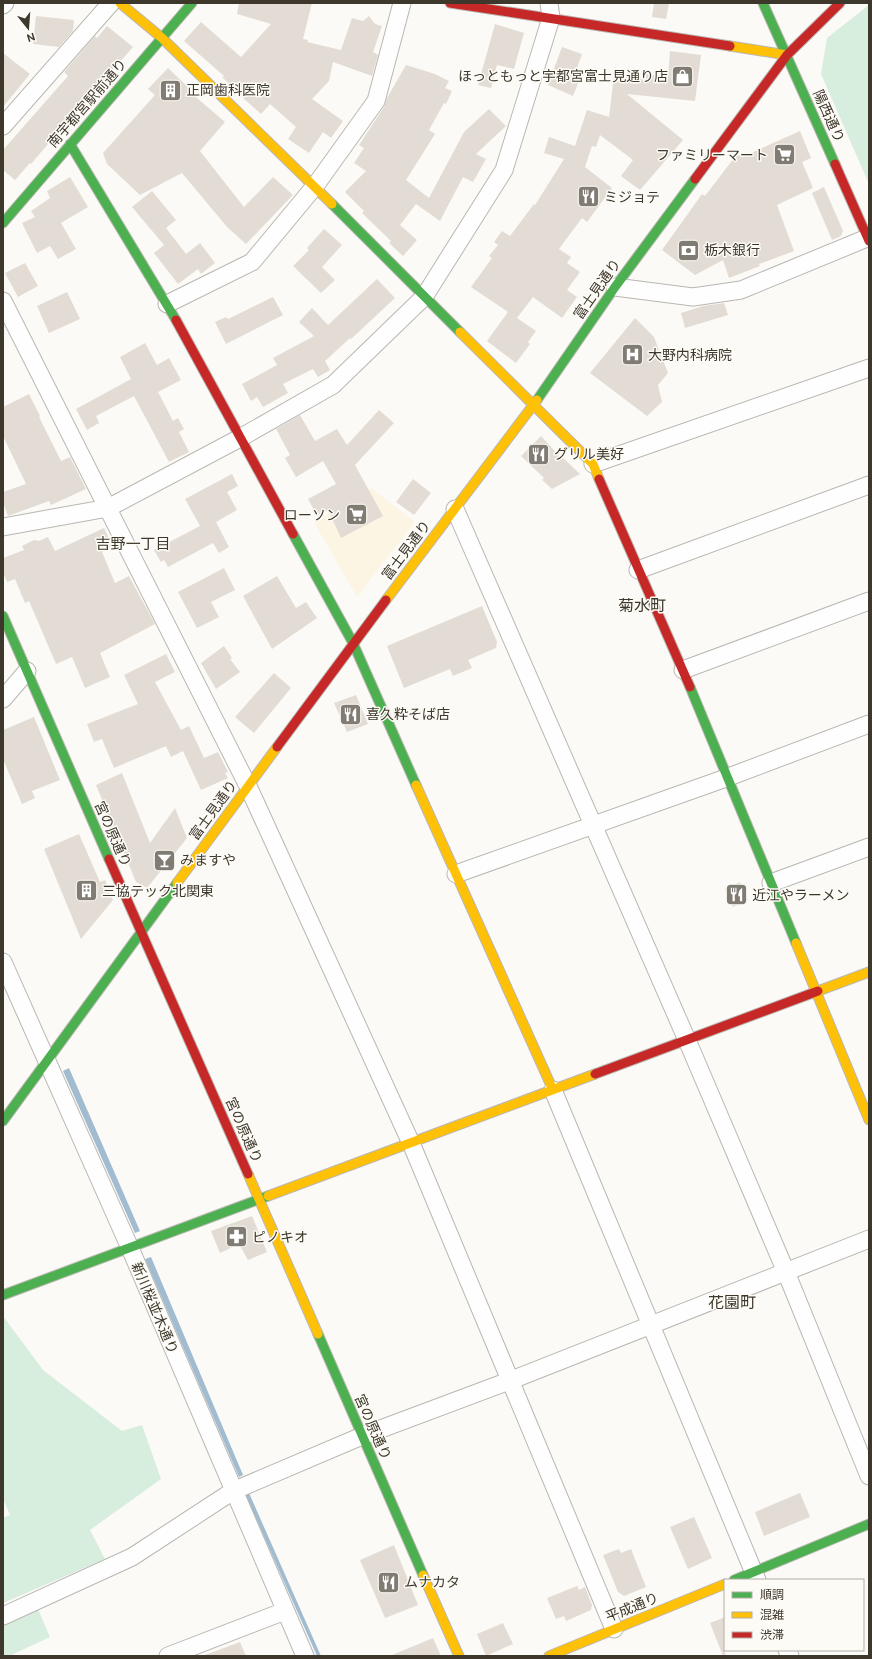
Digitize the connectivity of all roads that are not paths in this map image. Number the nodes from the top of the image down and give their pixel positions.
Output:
1 (111, 3) edge
2 (120, 3) edge
3 (192, 3) edge
4 (402, 3) edge
5 (450, 3) edge
6 (763, 3) edge
7 (840, 3) edge
8 (550, 10) edge
9 (162, 38) junction
10 (787, 55) junction
11 (3, 126) edge
12 (70, 144) junction
13 (315, 186) junction
14 (3, 223) edge
15 (868, 240) edge
16 (615, 287) junction
17 (424, 296) junction
18 (3, 301) edge
19 (167, 304) junction
20 (869, 368) edge
21 (533, 406) junction
22 (240, 438) junction
23 (593, 464) junction
24 (869, 485) edge
25 (108, 508) junction
26 (454, 509) junction
27 (3, 527) edge
28 (638, 570) junction
29 (869, 602) edge
30 (3, 616) edge
31 (353, 643) junction
32 (683, 670) junction
33 (27, 671) junction
34 (3, 699) edge
35 (869, 724) edge
36 (726, 778) junction
37 (248, 786) junction
38 (593, 826) junction
39 (869, 847) edge
40 (456, 874) junction
41 (771, 884) junction
42 (141, 932) junction
43 (3, 962) edge
44 (869, 972) edge
45 (817, 991) junction
46 (687, 1040) junction
47 (46, 1061) junction
48 (553, 1090) junction
49 (869, 1117) edge
50 (3, 1121) edge
51 (411, 1143) junction
52 (259, 1200) junction
53 (869, 1239) edge
54 (130, 1248) junction
55 (786, 1272) junction
56 (3, 1295) edge
57 (650, 1325) junction
58 (509, 1381) junction
59 (362, 1436) junction
60 (869, 1476) edge
61 (233, 1491) junction
62 (869, 1524) edge
63 (756, 1576) edge
64 (740, 1579) edge
65 (724, 1584) edge
66 (285, 1611) junction
67 (3, 1616) edge
68 (614, 1629) junction
69 (168, 1656) edge
70 (305, 1656) edge
71 (459, 1656) edge
72 (549, 1656) edge

1 - 11 street
2 - 9 street
3 - 9 street, 南宇都宮駅前通り
4 - 13 street
5 - 8 street
6 - 10 street, 陽西通り
7 - 10 street, 富士見通り
8 - 10 street
8 - 17 street
9 - 12 street, 南宇都宮駅前通り
9 - 13 street
10 - 15 street, 陽西通り
10 - 16 street, 富士見通り
12 - 14 street, 南宇都宮駅前通り
12 - 19 street
13 - 17 street
13 - 19 street
15 - 16 street
16 - 21 street, 富士見通り
17 - 21 street
17 - 22 street
18 - 25 street
19 - 22 street
20 - 23 street
21 - 23 street
21 - 26 street, 富士見通り
22 - 25 street
22 - 31 street
23 - 28 street
24 - 28 street
25 - 27 street
25 - 37 street
26 - 31 street, 富士見通り
26 - 38 street
28 - 32 street
29 - 32 street
30 - 33 street, 宮の原通り
31 - 37 street, 富士見通り
31 - 40 street
32 - 36 street
33 - 34 street
33 - 42 street, 宮の原通り
35 - 36 street
36 - 38 street
36 - 41 street
37 - 42 street, 富士見通り
37 - 51 street
38 - 40 street
38 - 46 street
39 - 41 street
40 - 48 street
41 - 45 street
42 - 47 street, 富士見通り
42 - 52 street, 宮の原通り
43 - 47 street, 新川桜並木通り
44 - 45 street
45 - 46 street
45 - 49 street
46 - 48 street
46 - 55 street
47 - 50 street, 富士見通り
47 - 54 street, 新川桜並木通り
48 - 51 street
48 - 57 street
51 - 52 street
51 - 58 street
52 - 54 street
52 - 59 street, 宮の原通り
53 - 55 street
54 - 56 street
54 - 61 street, 新川桜並木通り
55 - 57 street
55 - 60 street
57 - 58 street
57 - 63 street
58 - 59 street
58 - 68 street
59 - 61 street
59 - 71 street, 宮の原通り
61 - 66 street, 新川桜並木通り
61 - 67 street
62 - 63 street
63 - 64 street
65 - 68 street, 平成通り
66 - 69 street
66 - 70 street, 新川桜並木通り
68 - 72 street, 平成通り

